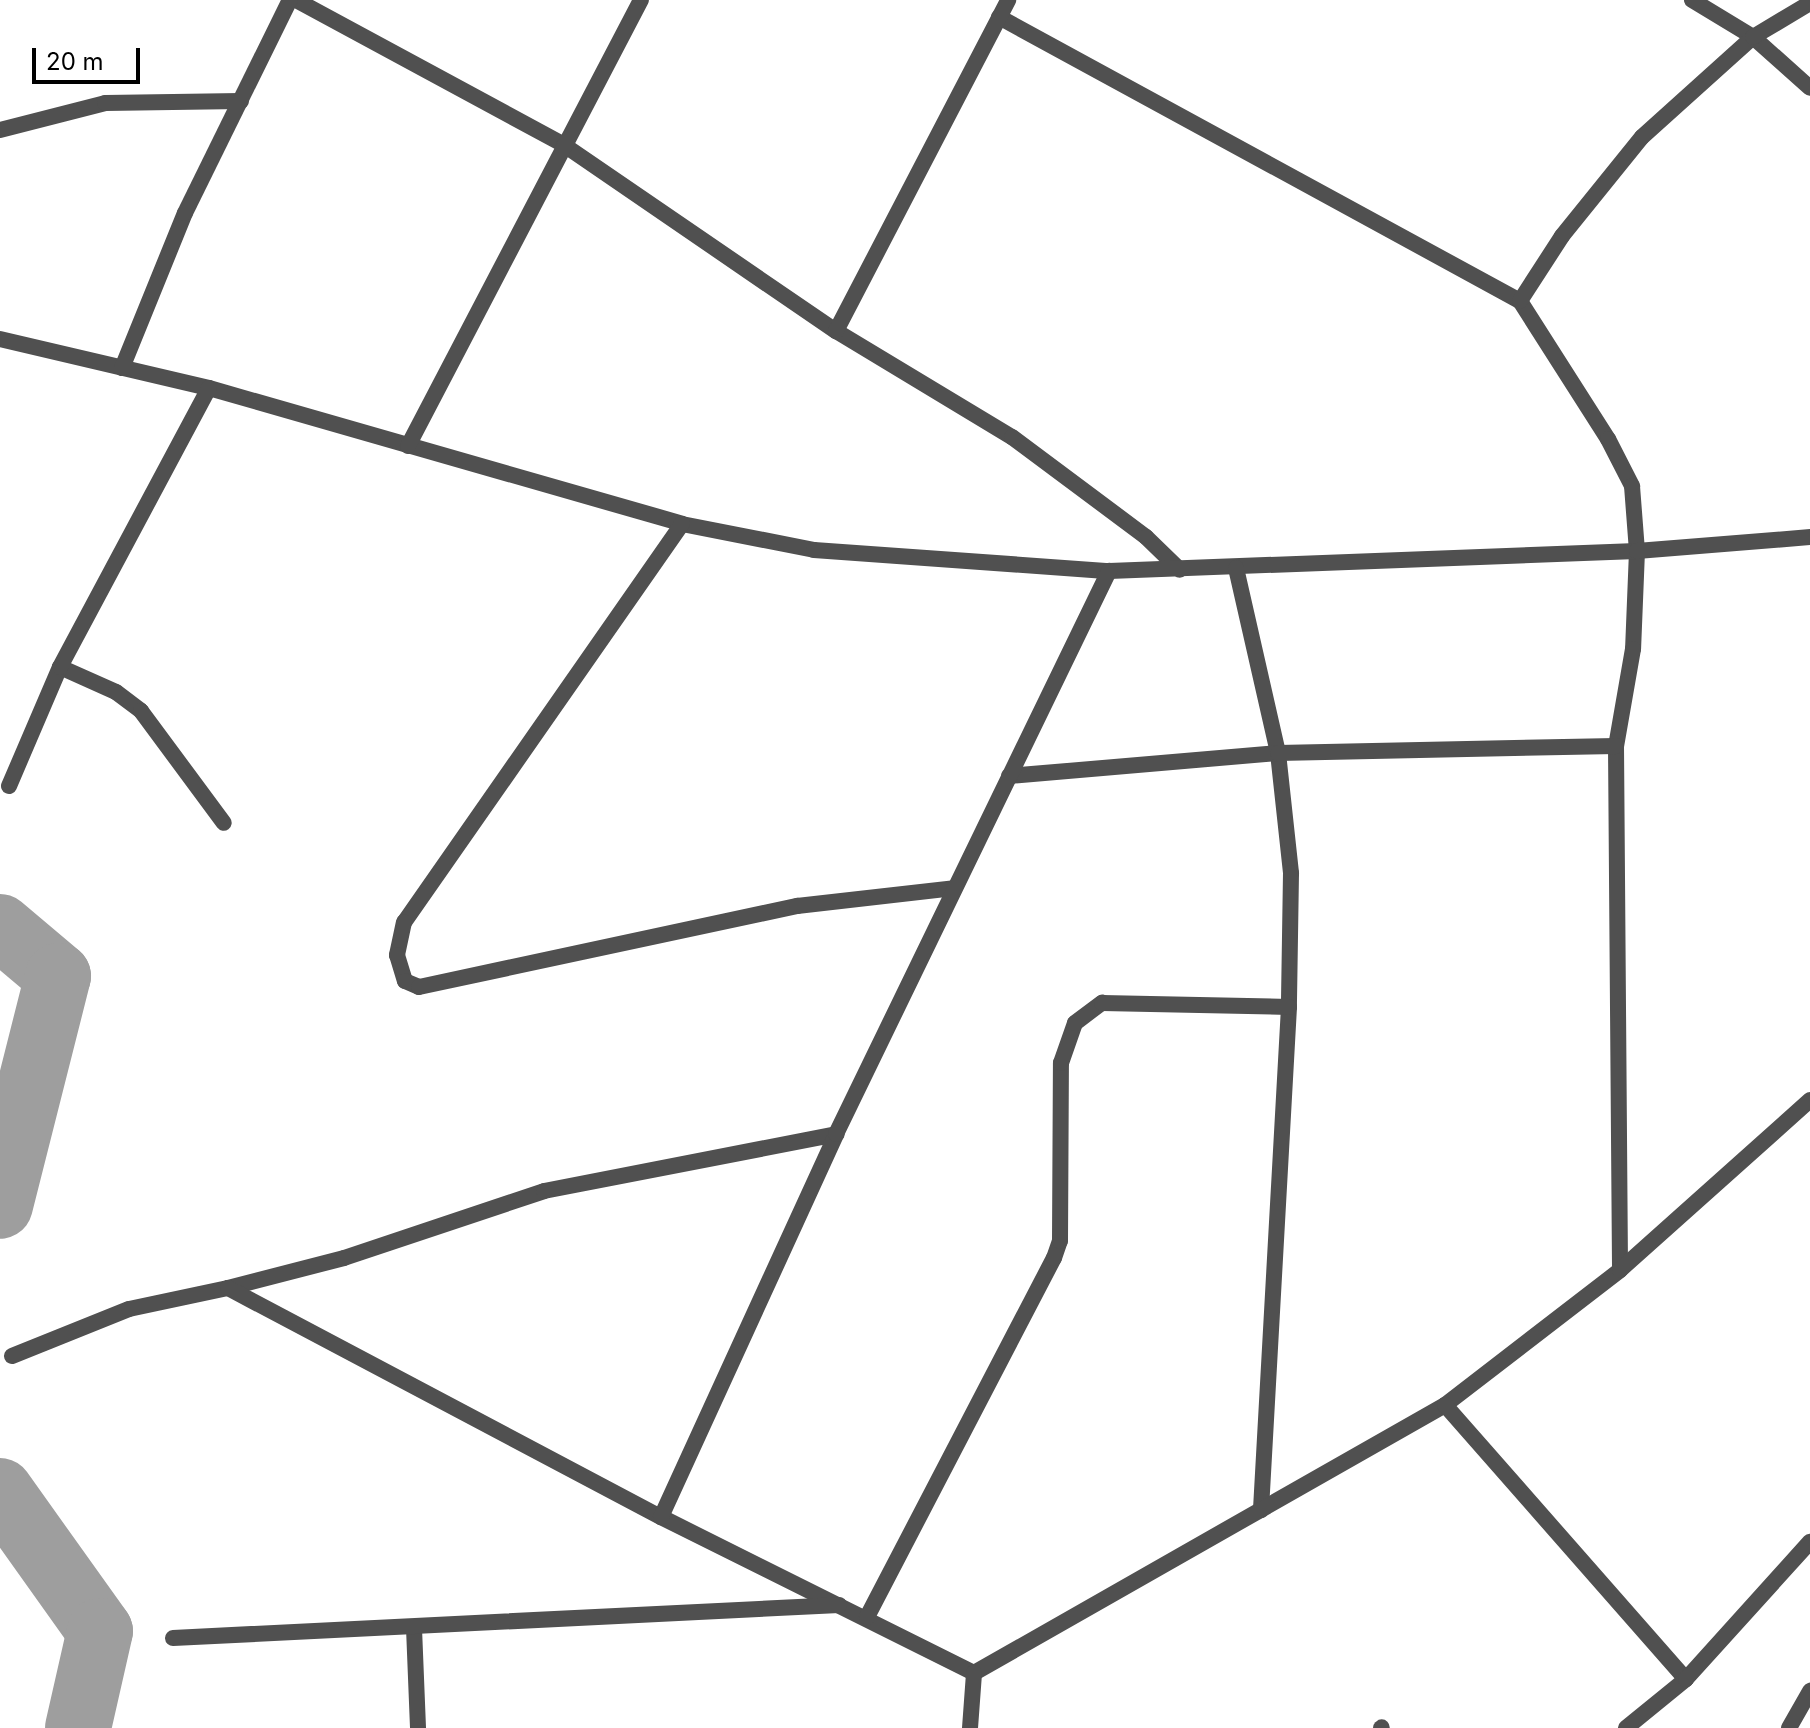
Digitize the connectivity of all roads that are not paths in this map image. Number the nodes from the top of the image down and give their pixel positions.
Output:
1 (293, 0) edge
2 (641, 0) edge
3 (1008, 0) edge
4 (1692, 0) edge
5 (1810, 3) edge
6 (999, 17) junction
7 (1753, 37) junction
8 (1810, 88) edge
9 (241, 101) junction
10 (0, 130) edge
11 (564, 145) junction
12 (1520, 301) junction
13 (836, 331) junction
14 (0, 339) edge
15 (122, 368) junction
16 (209, 388) junction
17 (408, 446) junction
18 (682, 524) junction
19 (1810, 537) edge
20 (1637, 551) junction
21 (1236, 568) junction
22 (1180, 570) junction
23 (1109, 571) junction
24 (60, 667) junction
25 (1616, 746) junction
26 (1278, 753) junction
27 (1009, 776) junction
28 (9, 786) dead end
29 (224, 823) dead end
30 (954, 888) junction
31 (1289, 1007) junction
32 (1810, 1100) edge
33 (836, 1134) junction
34 (1620, 1270) junction
35 (228, 1288) junction
36 (12, 1356) dead end
37 (1445, 1405) junction
38 (1261, 1510) junction
39 (661, 1517) junction
40 (1810, 1542) edge
41 (841, 1605) junction
42 (867, 1617) junction
43 (414, 1628) junction
44 (173, 1638) dead end
45 (974, 1673) junction
46 (1686, 1679) junction
47 (1810, 1691) edge
48 (418, 1728) edge
49 (970, 1728) edge
50 (1626, 1728) edge
51 (1789, 1728) edge

1 - 9 street
1 - 11 street
2 - 11 street
3 - 6 street
4 - 7 street
5 - 7 street
6 - 12 street
6 - 13 street
7 - 8 street
7 - 12 street
9 - 10 street
9 - 15 street
11 - 13 street
11 - 17 street
12 - 20 street
13 - 22 street
14 - 15 street
15 - 16 street
16 - 17 street
16 - 24 street
17 - 18 street
18 - 23 street
18 - 30 street
19 - 20 street
20 - 21 street
20 - 25 street
21 - 22 street
21 - 26 street
22 - 23 street
23 - 27 street
24 - 28 street
24 - 29 street
25 - 26 street
25 - 34 street
26 - 27 street
26 - 31 street
27 - 30 street
30 - 33 street
31 - 38 street
31 - 42 street
32 - 34 street
33 - 35 street
33 - 39 street
34 - 37 street
35 - 36 street
35 - 39 street
37 - 38 street
37 - 46 street
38 - 45 street
39 - 41 street
40 - 46 street
41 - 42 street
41 - 43 street
42 - 45 street
43 - 44 street
43 - 48 street
45 - 49 street
46 - 50 street
47 - 51 street

